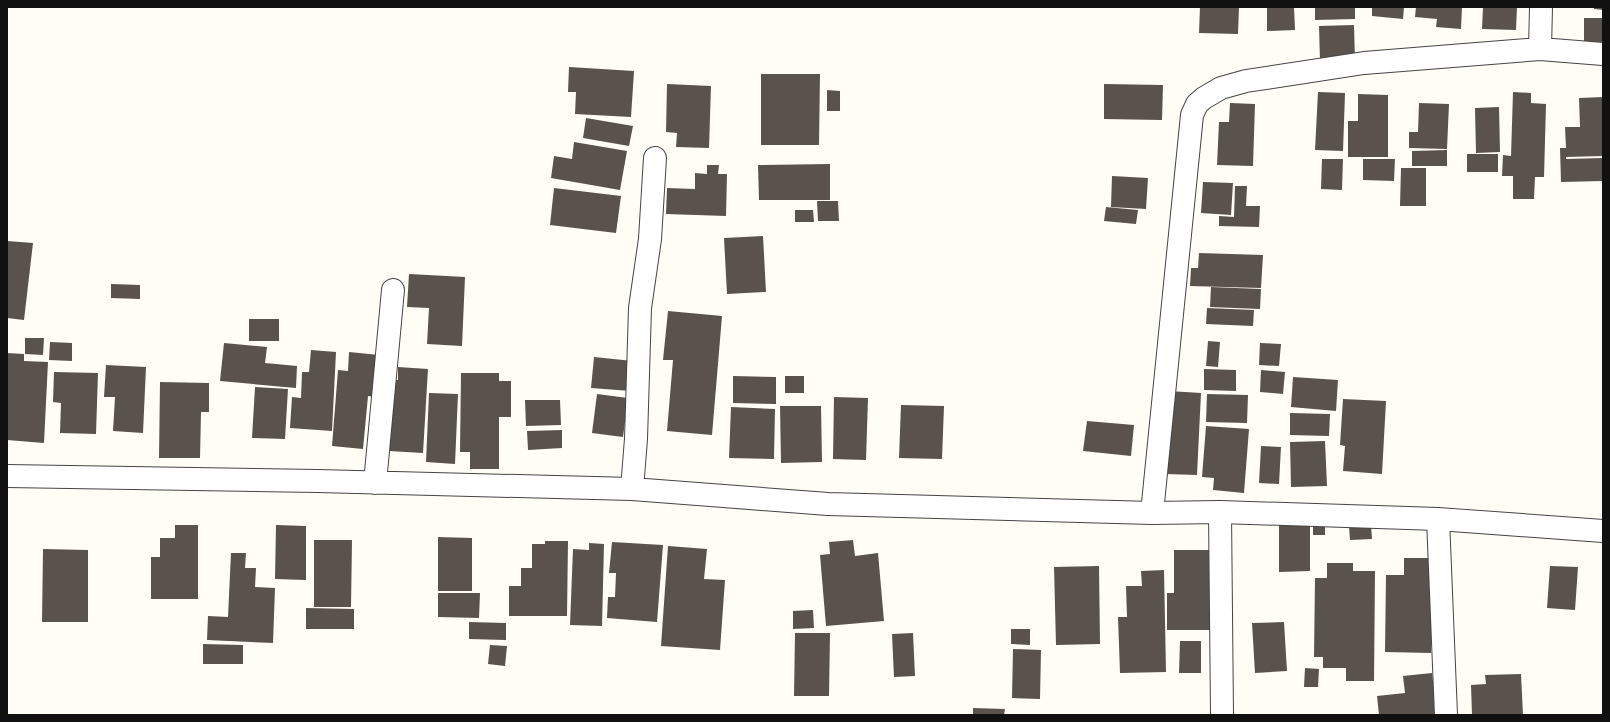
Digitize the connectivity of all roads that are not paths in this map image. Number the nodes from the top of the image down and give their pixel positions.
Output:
1 (1541, 7) edge
2 (1540, 49) junction
3 (1603, 54) edge
4 (655, 158) dead end
5 (393, 290) dead end
6 (7, 476) edge
7 (375, 483) junction
8 (632, 489) junction
9 (1220, 512) junction
10 (1152, 513) junction
11 (1438, 519) junction
12 (1603, 531) edge
13 (1222, 715) edge
14 (1446, 715) edge

1 - 2 street
2 - 3 street
2 - 10 street
4 - 8 street
5 - 7 street
6 - 7 street
7 - 8 street
8 - 10 street
9 - 10 street
9 - 11 street
9 - 13 street
11 - 12 street
11 - 14 street

